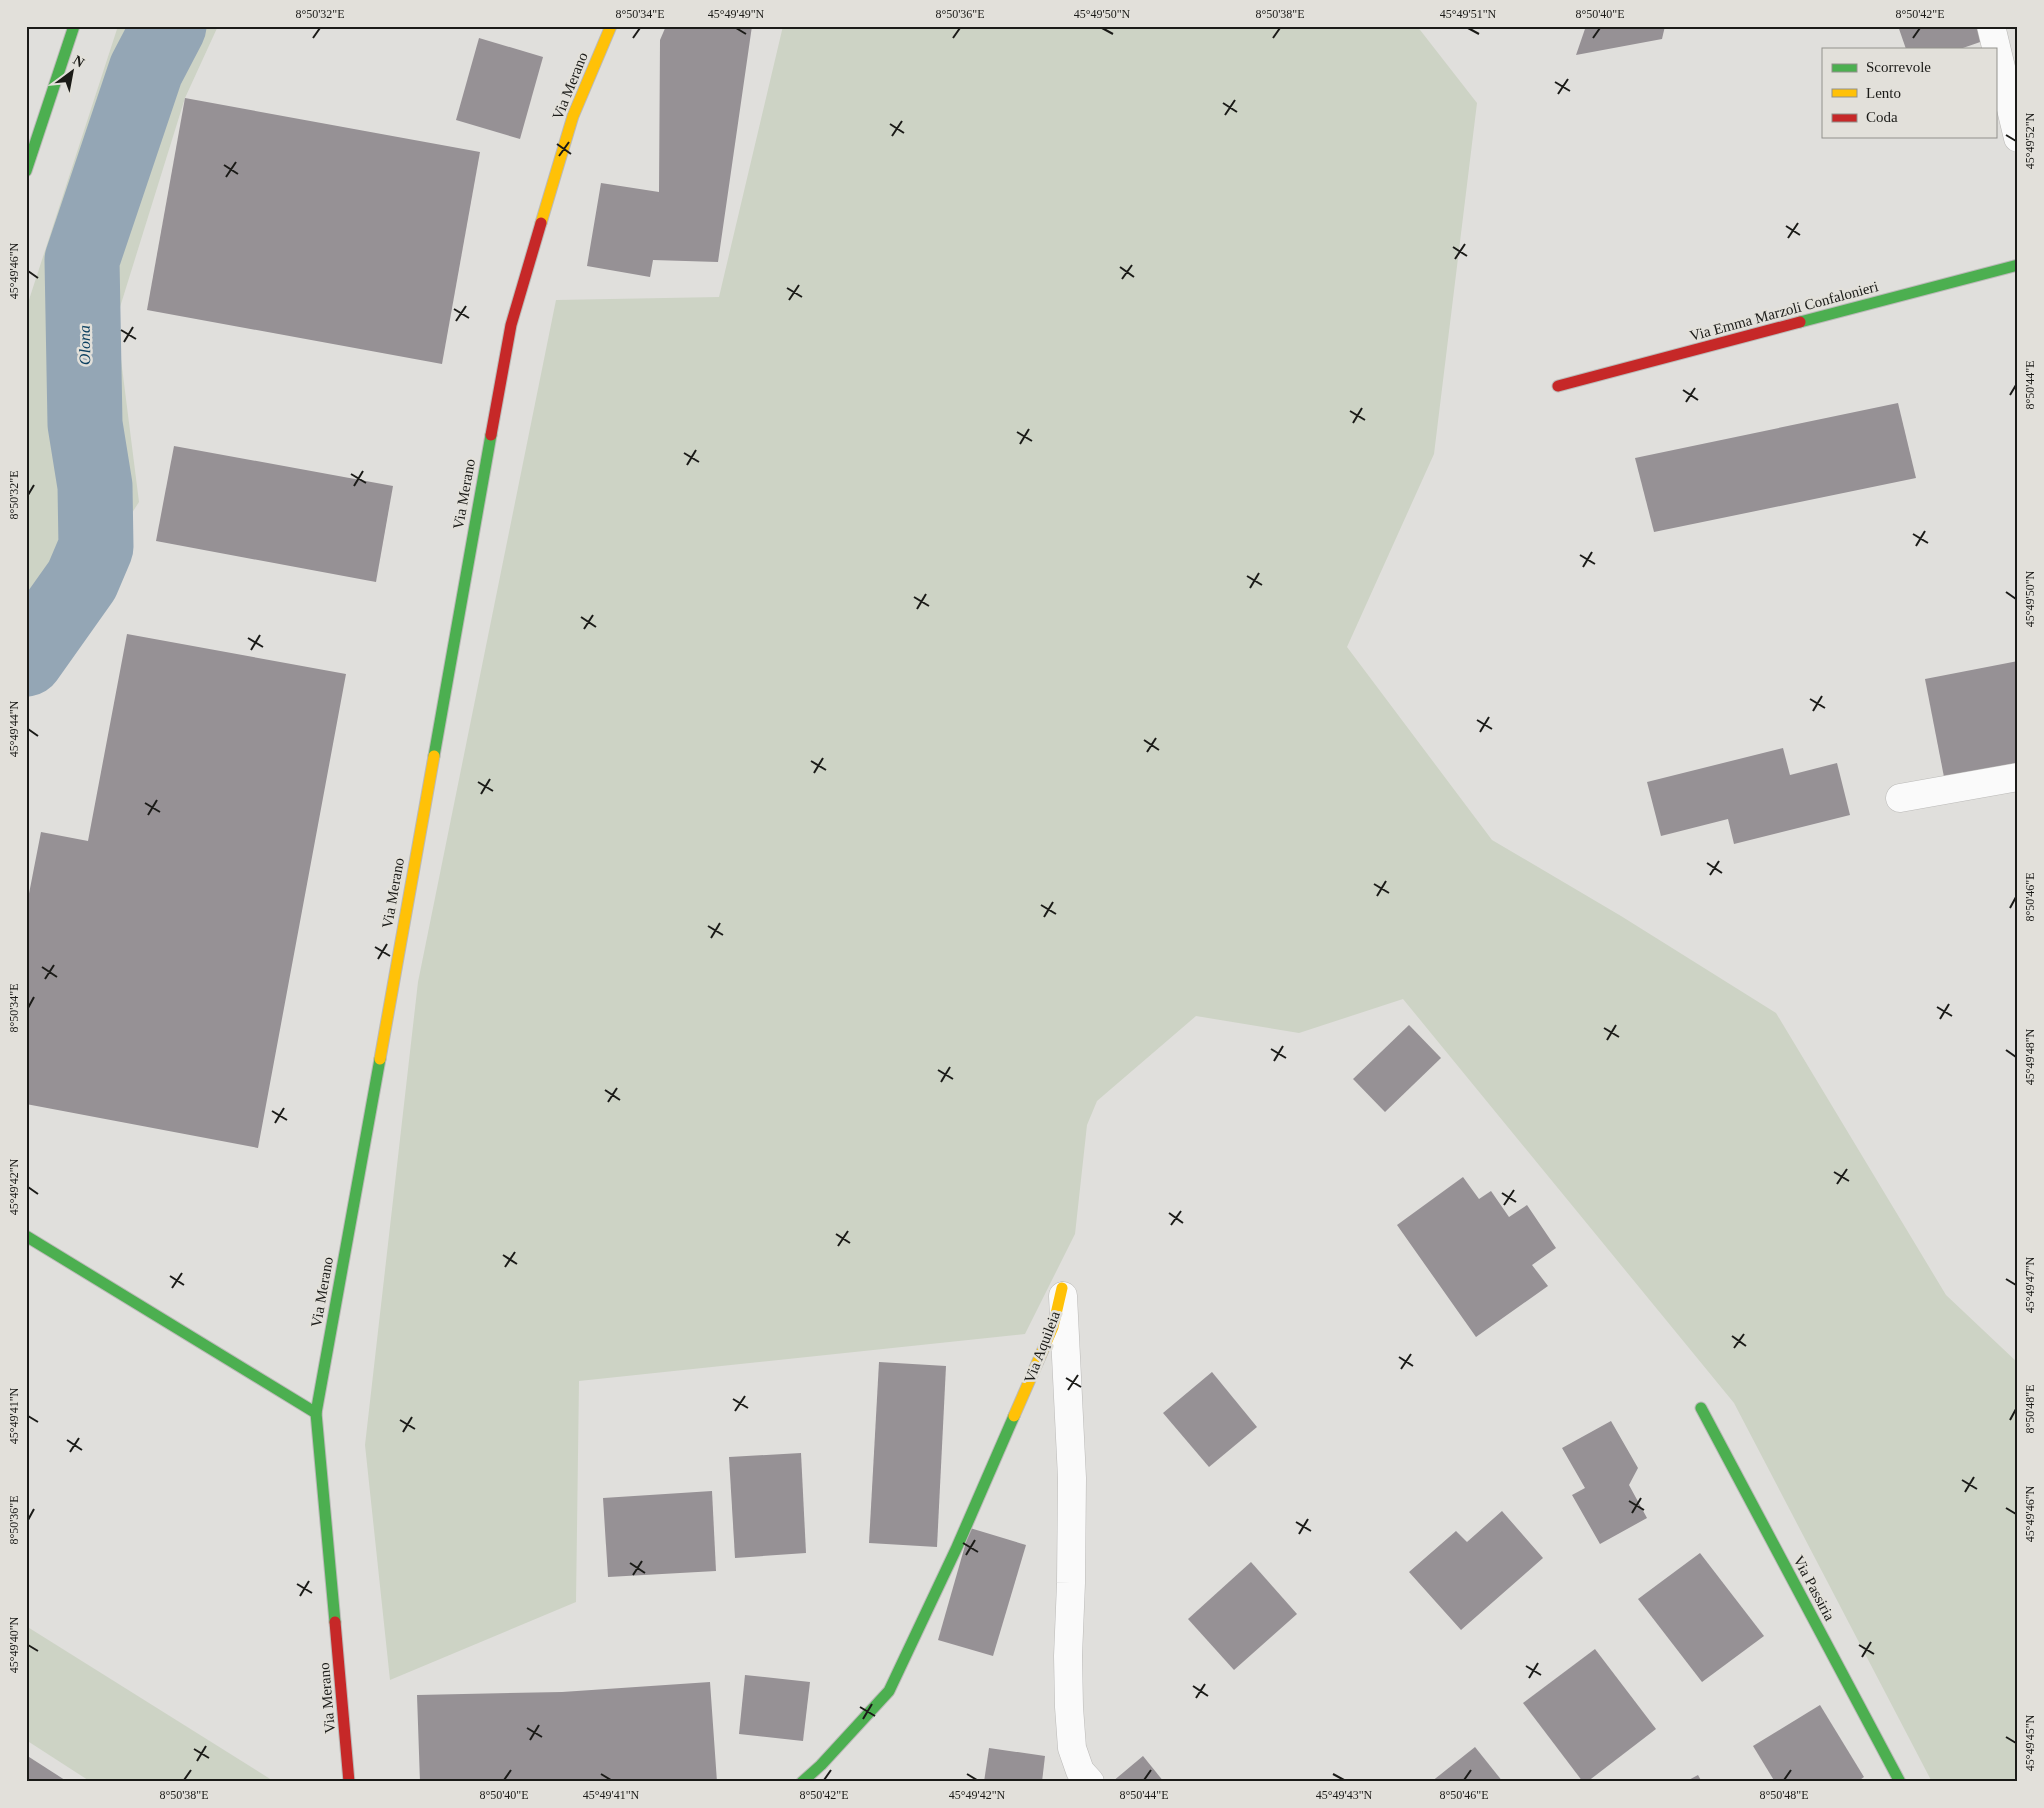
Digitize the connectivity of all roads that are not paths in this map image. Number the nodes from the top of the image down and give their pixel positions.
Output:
1 (74, 26) edge
2 (611, 26) edge
3 (1990, 26) edge
4 (1996, 48) edge
5 (1996, 50) edge
6 (2018, 138) edge
7 (26, 171) edge
8 (2018, 265) edge
9 (1558, 386) dead end
10 (2018, 777) edge
11 (1900, 798) dead end
12 (26, 1236) edge
13 (1062, 1288) joint
14 (1701, 1408) dead end
15 (316, 1413) junction
16 (349, 1782) edge
17 (802, 1782) edge
18 (1090, 1782) edge
19 (1900, 1782) edge

1 - 7 street
2 - 15 street, Via Merano
3 - 4 street
5 - 6 street
8 - 9 street, Via Emma Marzoli Confalonieri
10 - 11 street
12 - 15 street
13 - 17 street, Via Aquileia
13 - 18 street, Via Aquileia
14 - 19 street, Via Passiria
15 - 16 street, Via Merano

